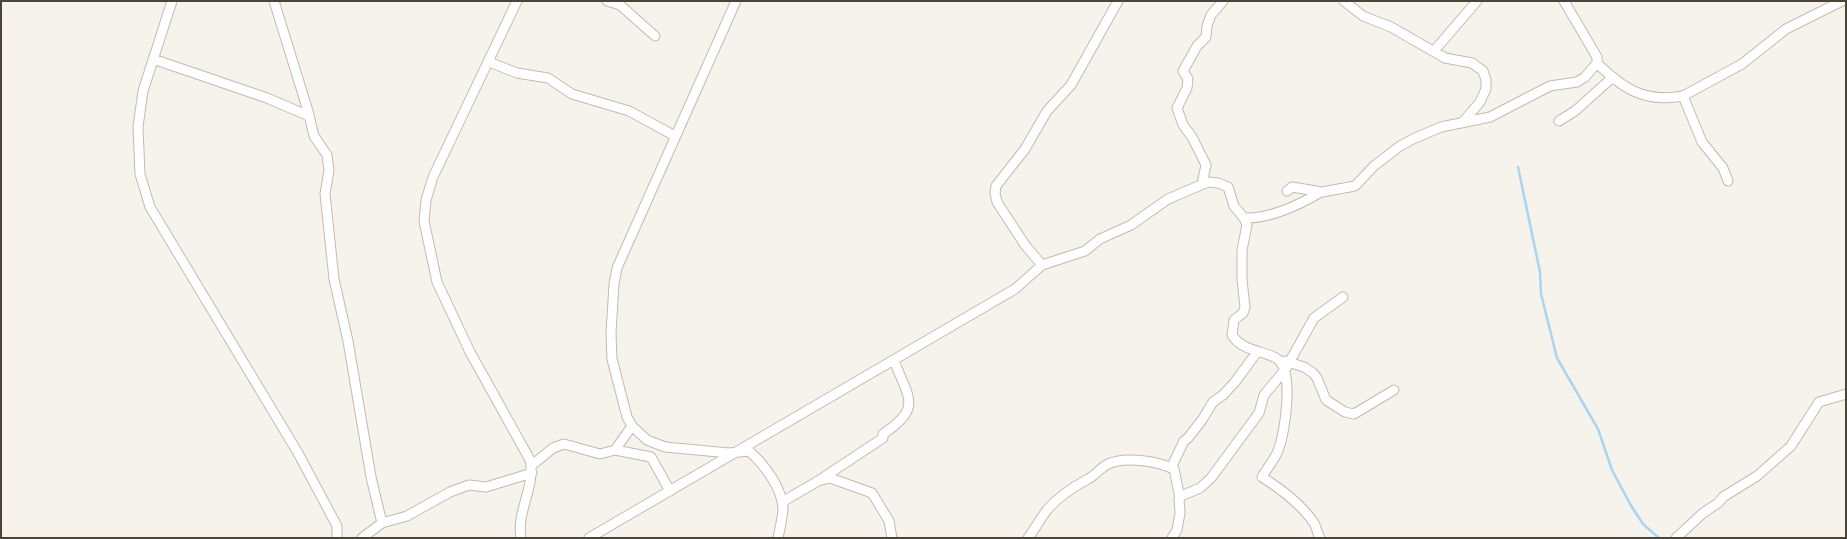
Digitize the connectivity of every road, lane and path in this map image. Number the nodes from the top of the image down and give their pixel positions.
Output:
1 (172, 1) edge
2 (274, 1) edge
3 (517, 1) edge
4 (607, 1) edge
5 (736, 1) edge
6 (1118, 1) edge
7 (1223, 1) edge
8 (1344, 1) edge
9 (1477, 1) edge
10 (1564, 1) edge
11 (1842, 1) edge
12 (654, 36) dead end
13 (1434, 51) junction
14 (153, 59) junction
15 (489, 62) junction
16 (1597, 63) junction
17 (1613, 77) junction
18 (1683, 96) junction
19 (309, 116) junction
20 (1559, 121) dead end
21 (1462, 123) junction
22 (675, 136) junction
23 (1728, 181) dead end
24 (1202, 184) junction
25 (1287, 190) dead end
26 (1322, 192) junction
27 (1244, 218) junction
28 (1042, 265) junction
29 (1343, 297) dead end
30 (1257, 352) junction
31 (894, 360) junction
32 (1287, 367) junction
33 (1394, 390) dead end
34 (1846, 394) edge
35 (634, 429) junction
36 (614, 450) junction
37 (738, 451) junction
38 (651, 457) junction
39 (1171, 468) junction
40 (531, 470) junction
41 (818, 481) junction
42 (670, 491) junction
43 (1180, 498) junction
44 (782, 502) junction
45 (382, 523) junction
46 (337, 538) edge
47 (362, 538) edge
48 (521, 538) edge
49 (589, 538) edge
50 (778, 538) edge
51 (892, 538) edge
52 (1028, 538) edge
53 (1172, 538) edge
54 (1320, 538) edge
55 (1676, 538) edge

1 - 14 street
2 - 19 street
3 - 15 street
4 - 12 street
5 - 22 street
6 - 28 street
7 - 24 street
8 - 13 street
9 - 13 street
10 - 16 street
11 - 18 street
13 - 21 street
14 - 19 street
14 - 46 street
15 - 22 street
15 - 40 street
16 - 17 street
16 - 21 street
17 - 18 street
17 - 20 street
18 - 23 street
19 - 45 street
21 - 26 street
22 - 35 street
24 - 27 street
24 - 28 street
25 - 26 street
26 - 27 street
27 - 30 street
28 - 31 street
29 - 32 street
30 - 32 street
30 - 39 street
31 - 37 street
31 - 41 street
32 - 33 street
32 - 43 street
32 - 54 street
34 - 55 street
35 - 36 street
35 - 37 street
35 - 38 street
36 - 38 street
36 - 40 street
37 - 42 street
37 - 44 street
38 - 42 street
39 - 43 street
39 - 52 street
40 - 45 street
40 - 48 street
41 - 44 street
41 - 51 street
42 - 49 street
43 - 53 street
44 - 50 street
45 - 47 street

